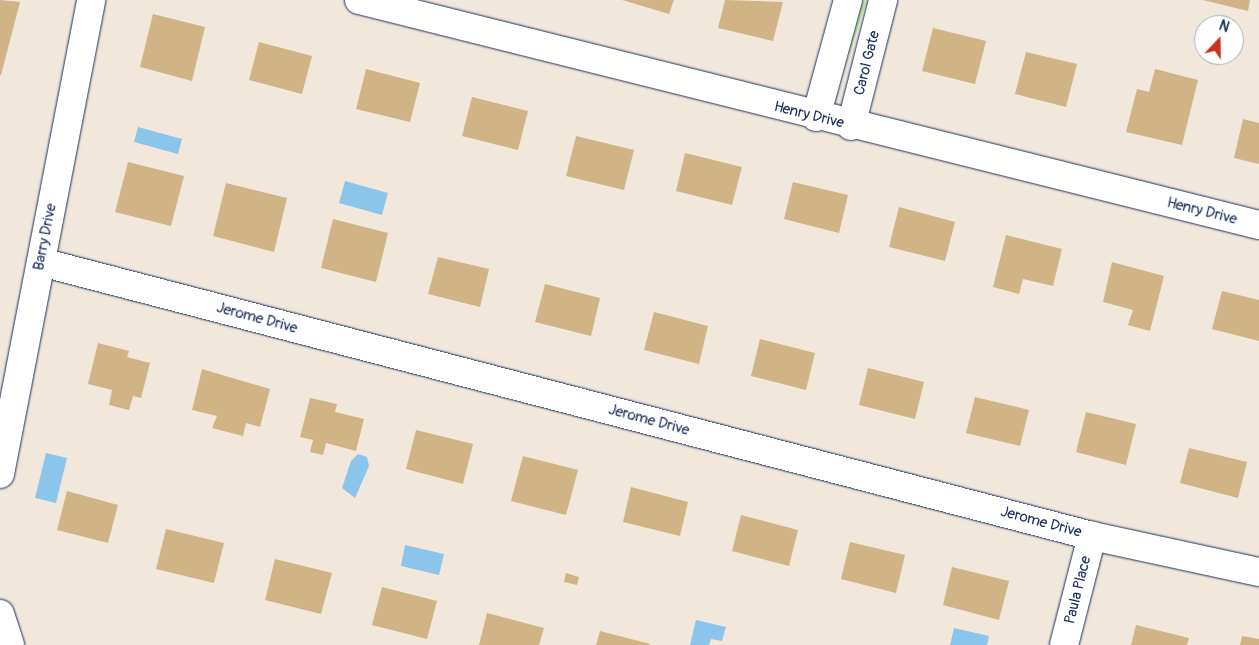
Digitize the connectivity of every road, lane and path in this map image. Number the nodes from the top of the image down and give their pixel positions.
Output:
1 (91, 0) edge
2 (359, 0) edge
3 (848, 0) edge
4 (882, 0) edge
5 (816, 117) junction
6 (851, 126) junction
7 (1259, 225) edge
8 (40, 262) junction
9 (1, 463) edge
10 (1092, 536) junction
11 (1259, 572) edge
12 (0, 614) edge
13 (10, 645) edge
14 (1064, 645) edge

1 - 8 street, Barry Drive
2 - 5 street, Henry Drive
3 - 5 street
4 - 6 street, Carol Gate
5 - 6 street, Henry Drive
6 - 7 street, Henry Drive
8 - 9 street, Barry Drive
8 - 10 street, Jerome Drive
10 - 11 street, Jerome Drive
10 - 14 street, Paula Place
12 - 13 street

